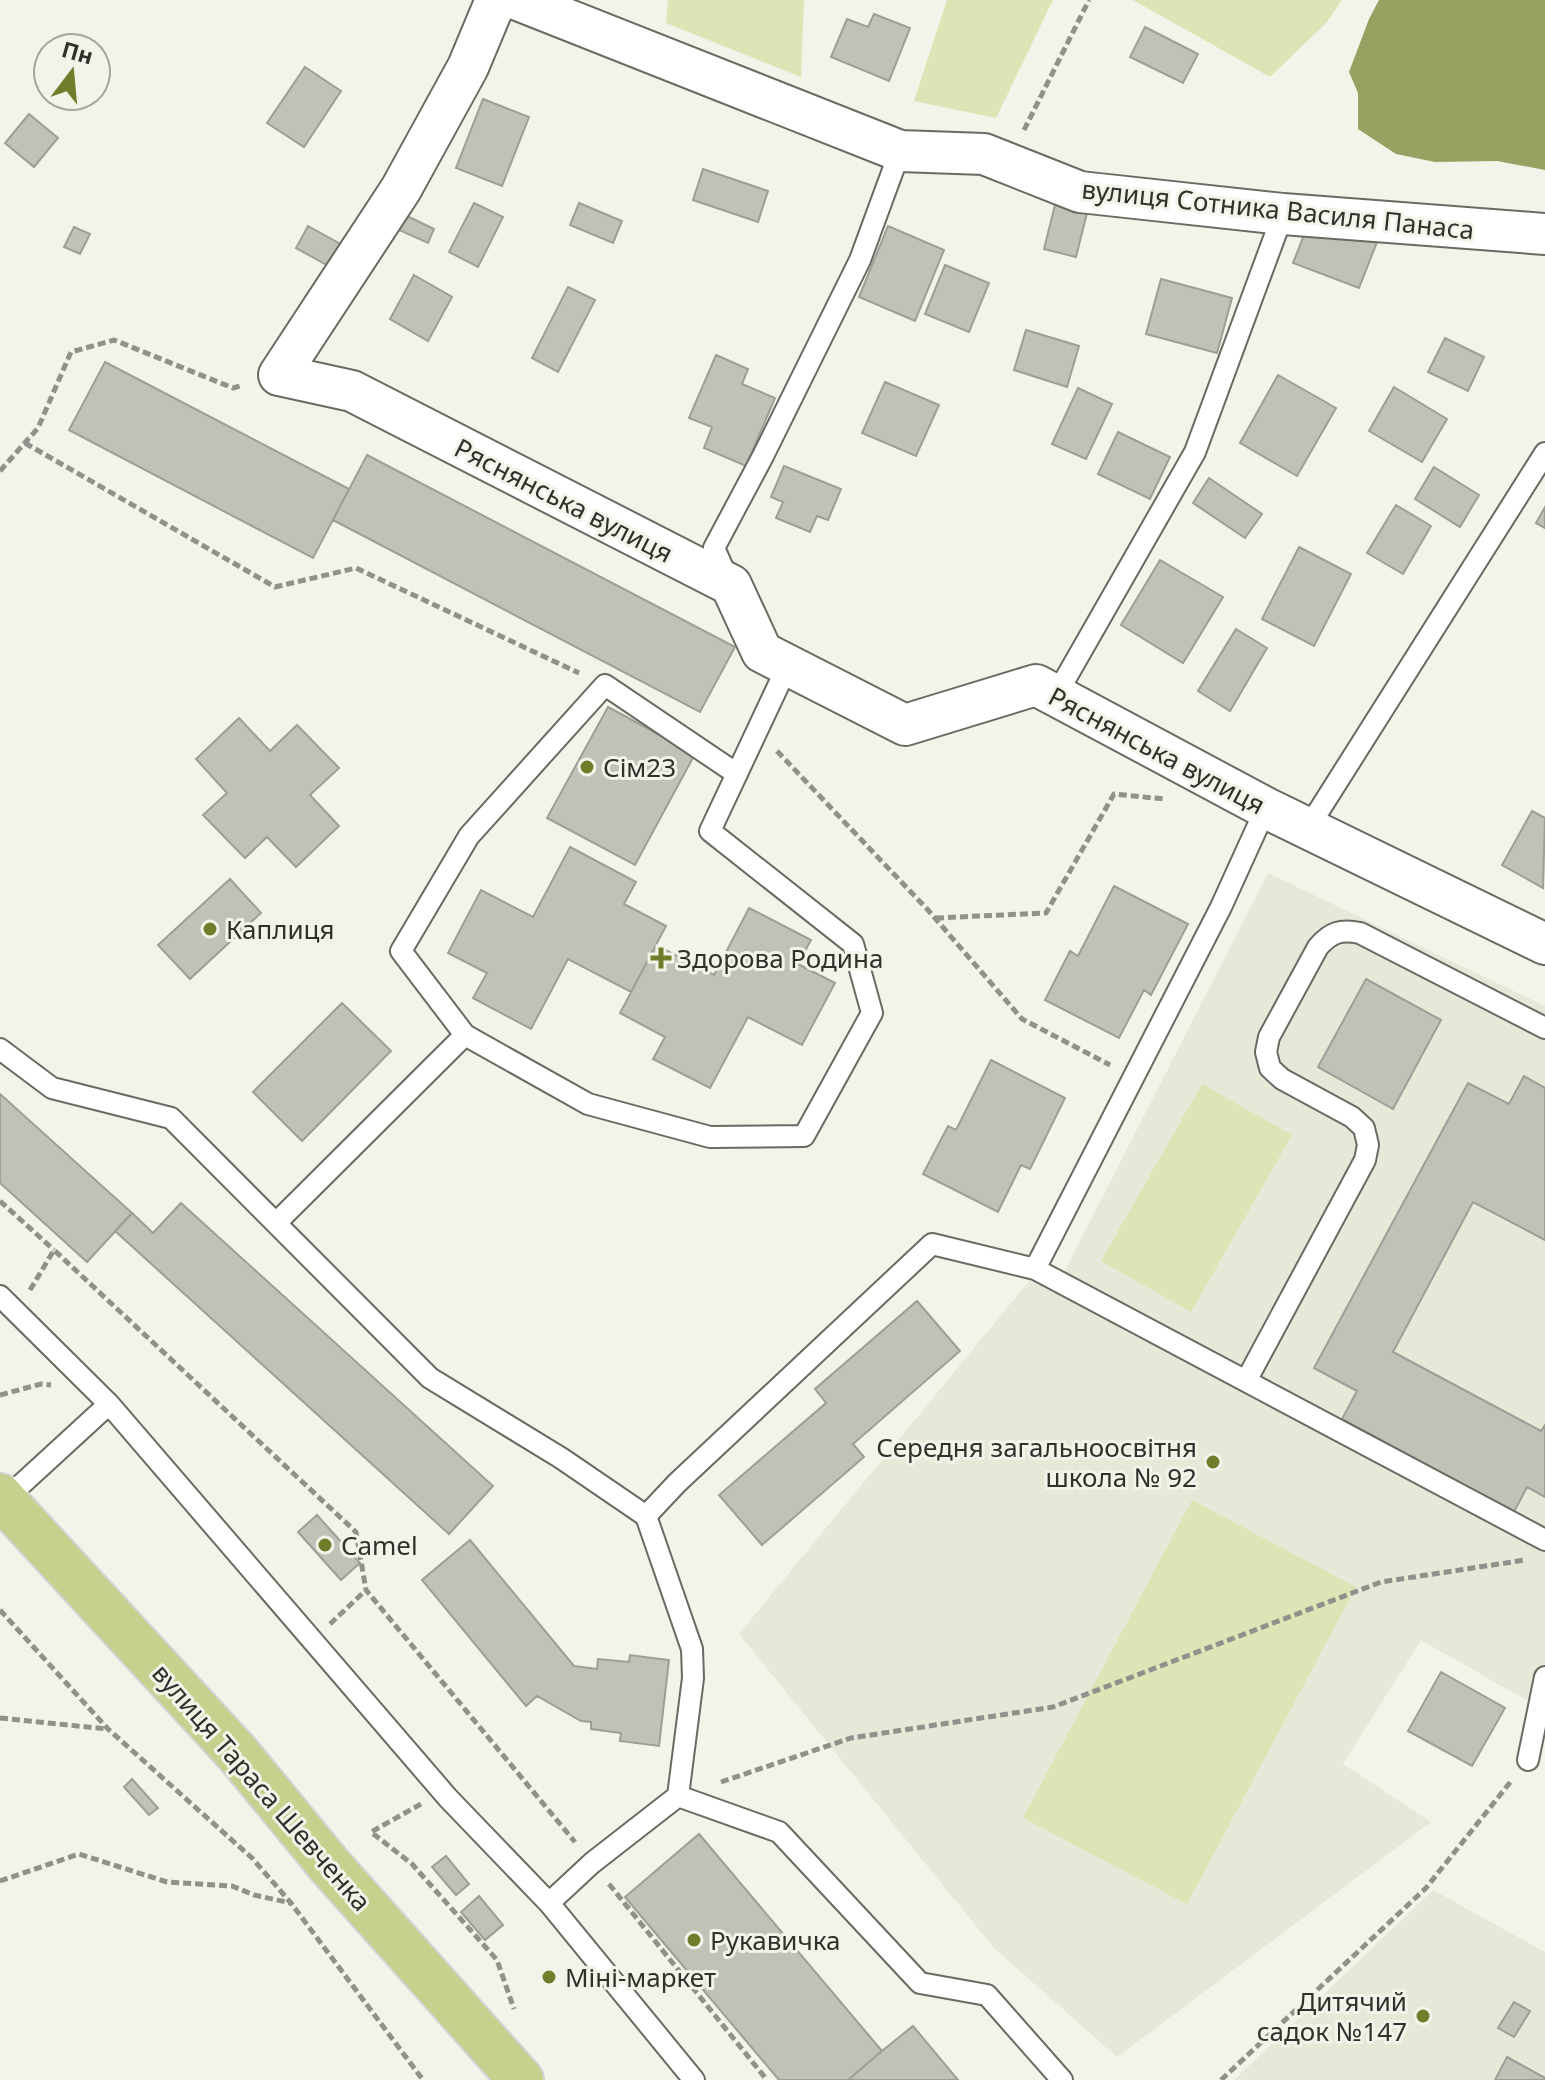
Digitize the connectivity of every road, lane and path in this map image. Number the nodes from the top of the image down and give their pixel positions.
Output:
1 (496, 0) edge
2 (518, 0) edge
3 (1089, 0) edge
4 (900, 151) junction
5 (1007, 163) junction
6 (1283, 214) junction
7 (1545, 234) edge
8 (279, 375) junction
9 (25, 443) junction
10 (1545, 453) edge
11 (0, 471) edge
12 (731, 585) junction
13 (788, 665) junction
14 (605, 685) junction
15 (1055, 697) junction
16 (757, 730) junction
17 (737, 774) junction
18 (1175, 800) dead end
19 (1266, 808) junction
20 (1308, 828) junction
21 (935, 918) junction
22 (1545, 944) edge
23 (1545, 1028) edge
24 (465, 1035) junction
25 (0, 1049) edge
26 (1133, 1077) junction
27 (0, 1201) edge
28 (276, 1223) junction
29 (54, 1250) junction
30 (1035, 1269) junction
31 (0, 1296) edge
32 (16, 1314) junction
33 (1246, 1381) junction
34 (60, 1386) dead end
35 (0, 1395) edge
36 (109, 1404) junction
37 (1, 1500) edge
38 (646, 1516) junction
39 (1545, 1540) edge
40 (1530, 1559) dead end
41 (0, 1610) edge
42 (1545, 1677) edge
43 (0, 1718) edge
44 (108, 1729) junction
45 (1528, 1760) joint
46 (678, 1796) junction
47 (448, 1798) junction
48 (592, 1863) junction
49 (0, 1881) edge
50 (291, 1903) junction
51 (549, 1903) junction
52 (516, 2016) dead end
53 (423, 2080) edge
54 (521, 2080) edge
55 (694, 2080) edge
56 (767, 2080) edge
57 (1062, 2080) edge
58 (1221, 2080) edge

1 - 8 street
2 - 4 street, вулиця Сотника Василя Панаса
3 - 5 path
4 - 5 street, вулиця Сотника Василя Панаса
4 - 12 lane
5 - 6 street, вулиця Сотника Василя Панаса
6 - 7 street, вулиця Сотника Василя Панаса
6 - 15 lane
8 - 9 path
8 - 12 street, Ряснянська вулиця
9 - 11 path
9 - 14 path
10 - 20 lane
12 - 13 street, Ряснянська вулиця
13 - 15 street, Ряснянська вулиця
13 - 16 lane
14 - 17 lane
14 - 24 lane
15 - 19 street, Ряснянська вулиця
16 - 17 lane
16 - 21 path
17 - 24 lane
18 - 21 path
19 - 20 street, Ряснянська вулиця
19 - 26 lane
20 - 22 street, Ряснянська вулиця
21 - 26 path
23 - 33 lane
24 - 28 lane
25 - 28 lane
26 - 30 lane
27 - 29 path
28 - 38 lane
29 - 32 path
29 - 48 path
30 - 33 lane
30 - 38 lane
31 - 32 lane
32 - 36 lane
33 - 39 lane
34 - 35 path
36 - 37 lane
36 - 47 lane
37 - 54 main road, вулиця Тараса Шевченка
38 - 46 lane
40 - 46 path
41 - 44 path
42 - 45 lane
43 - 44 path
44 - 50 path
45 - 58 path
46 - 48 lane
46 - 57 lane
47 - 51 lane
47 - 52 path
48 - 51 lane
48 - 56 path
49 - 50 path
50 - 53 path
51 - 55 lane

